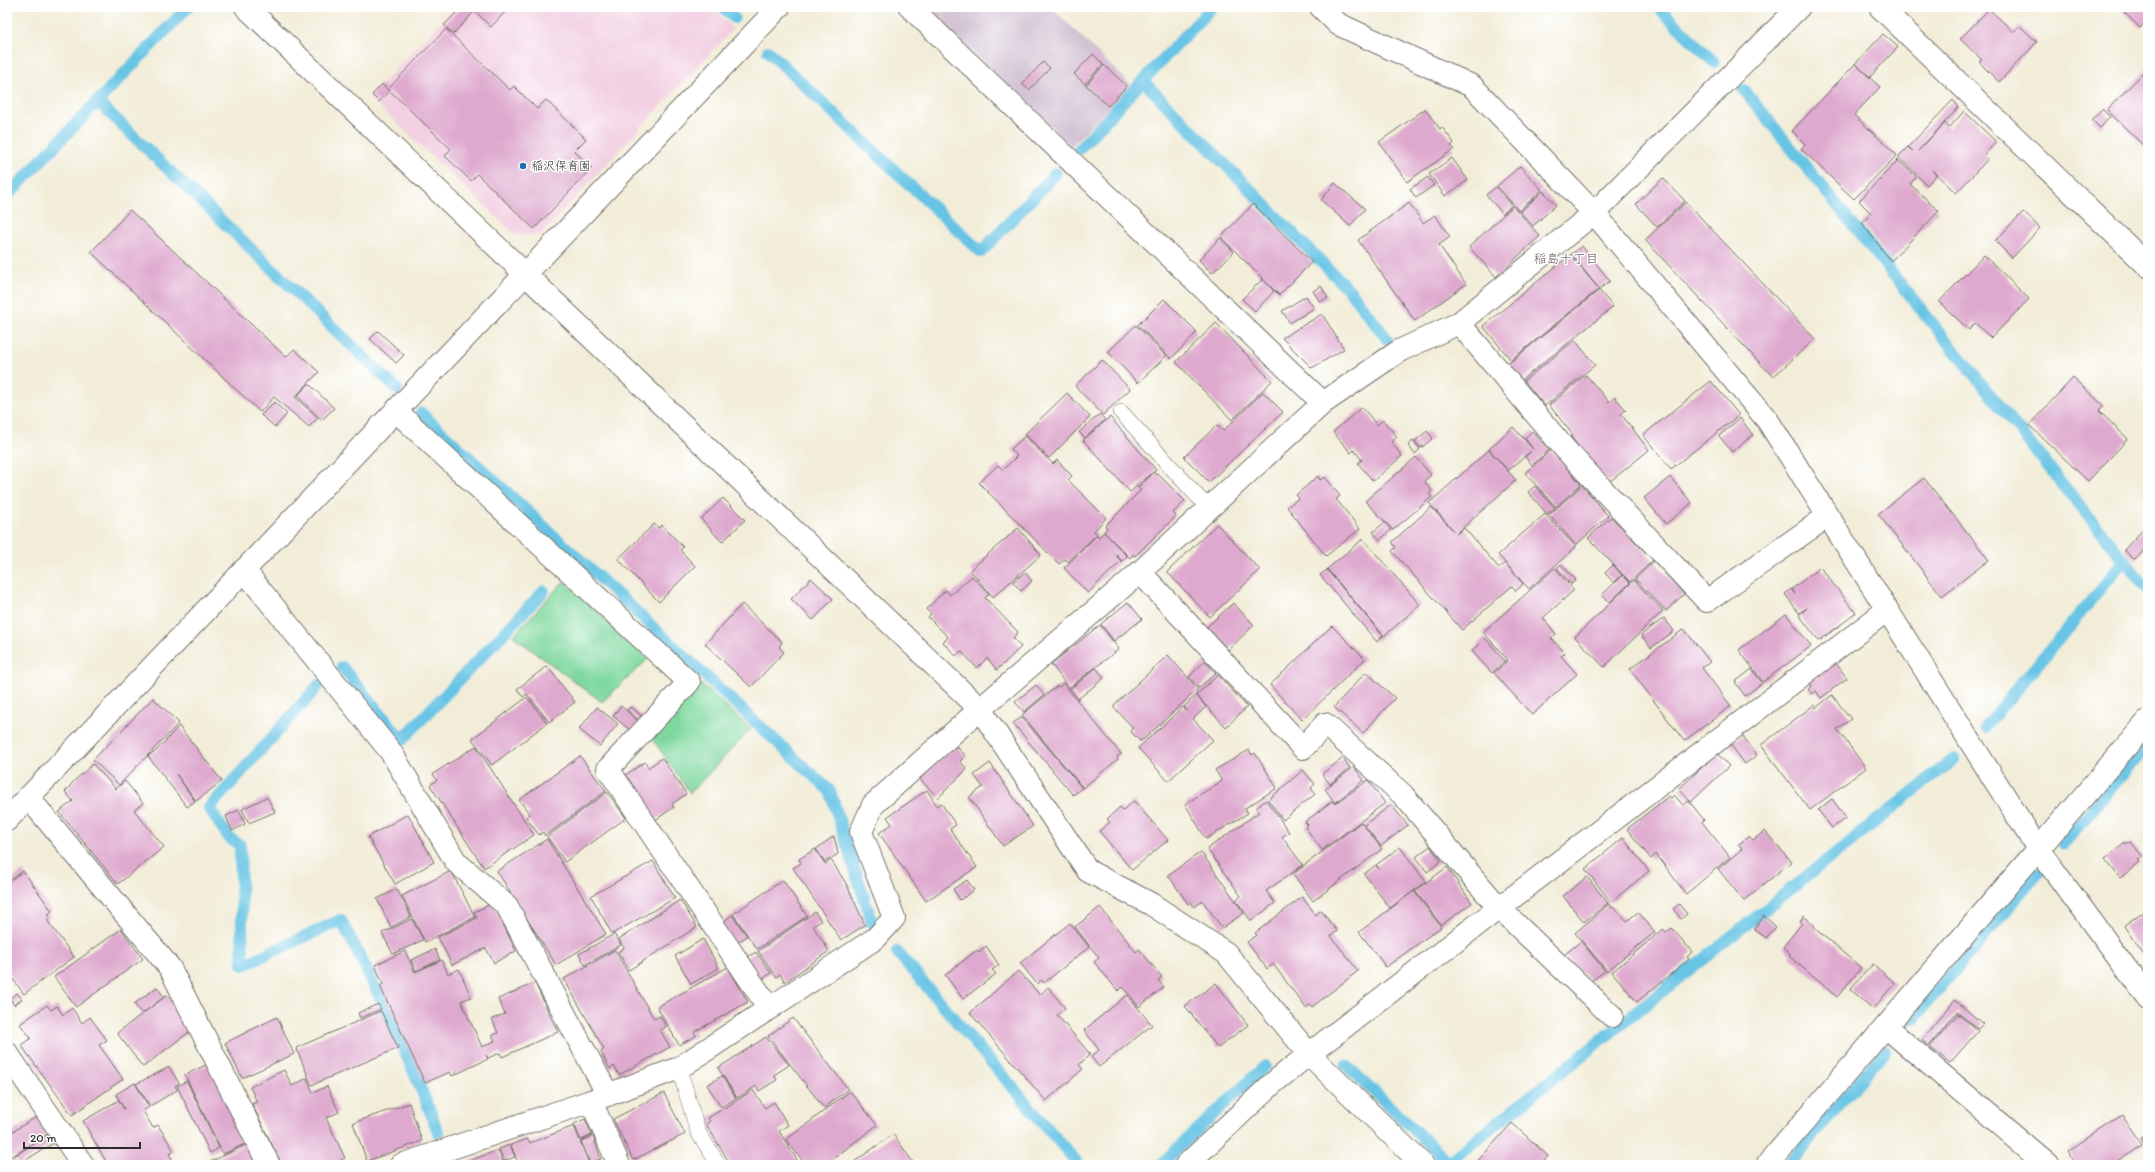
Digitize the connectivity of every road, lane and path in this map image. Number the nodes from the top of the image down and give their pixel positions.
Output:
1 (246, 7) edge
2 (779, 7) edge
3 (910, 7) edge
4 (1321, 7) edge
5 (1799, 7) edge
6 (1880, 7) edge
7 (1594, 213) junction
8 (2148, 266) edge
9 (526, 274) junction
10 (1459, 323) junction
11 (1323, 403) junction
12 (396, 411) junction
13 (1121, 412) dead end
14 (1209, 509) junction
15 (1828, 516) junction
16 (244, 570) junction
17 (1140, 572) junction
18 (1887, 610) junction
19 (980, 709) junction
20 (2148, 721) edge
21 (28, 797) junction
22 (7, 820) edge
23 (2038, 849) junction
24 (1499, 908) junction
25 (2148, 998) edge
26 (769, 1008) junction
27 (1612, 1016) dead end
28 (1886, 1027) junction
29 (7, 1053) edge
30 (1309, 1054) junction
31 (679, 1068) junction
32 (600, 1098) junction
33 (414, 1163) edge
34 (83, 1165) edge
35 (269, 1165) edge
36 (619, 1165) edge
37 (719, 1165) edge
38 (1186, 1165) edge
39 (1423, 1165) edge
40 (1767, 1165) edge
41 (2048, 1165) edge

1 - 9 street
2 - 9 street
3 - 11 street
4 - 7 street
5 - 7 street
6 - 8 street
7 - 10 street
7 - 15 street
9 - 12 street
9 - 19 street
10 - 11 street
10 - 15 street
11 - 14 street
12 - 16 street
12 - 26 street
13 - 14 lane
14 - 17 street
15 - 18 street
16 - 21 street
16 - 32 street
17 - 19 street
17 - 24 street
18 - 23 street
18 - 24 street
19 - 26 street
19 - 30 street
20 - 23 street
21 - 22 street
21 - 35 street
23 - 25 street
23 - 28 street
24 - 27 street
24 - 30 street
26 - 31 street
28 - 40 street
28 - 41 street
29 - 34 street
30 - 38 street
30 - 39 street
31 - 32 street
31 - 37 lane
32 - 33 street
32 - 36 street

